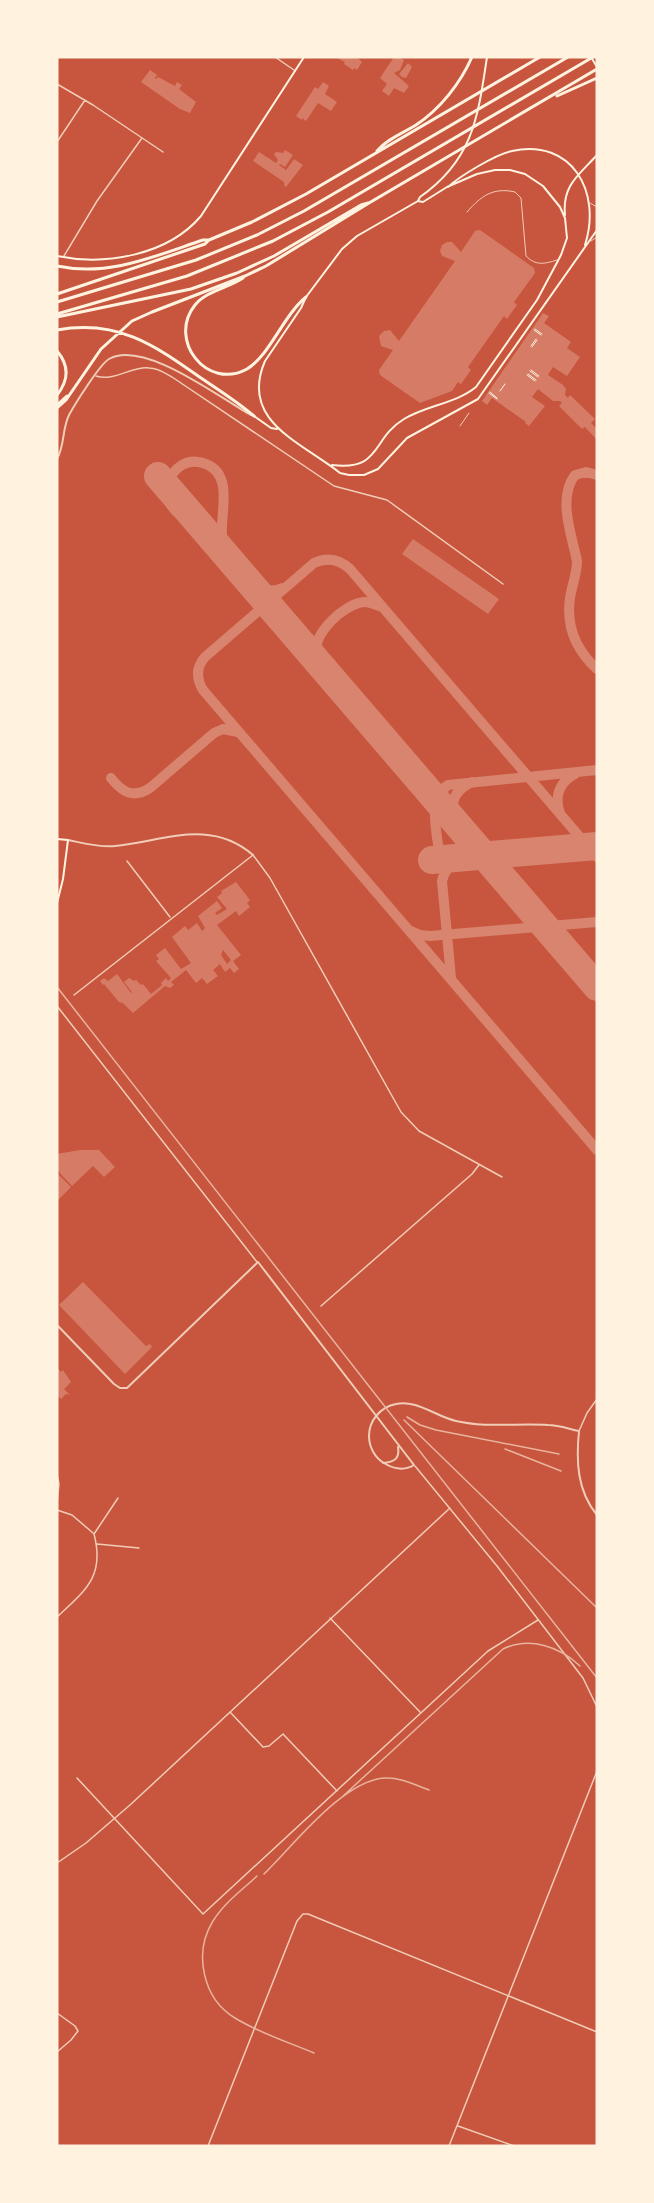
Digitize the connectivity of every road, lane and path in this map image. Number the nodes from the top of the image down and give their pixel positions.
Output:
1 (275, 57) edge
2 (304, 57) edge
3 (472, 57) edge
4 (487, 57) edge
5 (540, 57) edge
6 (568, 57) edge
7 (592, 57) edge
8 (594, 63) joint
9 (597, 68) edge
10 (296, 71) junction
11 (597, 78) edge
12 (57, 84) edge
13 (549, 99) junction
14 (85, 100) junction
15 (142, 138) junction
16 (57, 142) edge
17 (163, 152) dead end
18 (376, 152) junction
19 (597, 155) edge
20 (447, 187) junction
21 (418, 201) junction
22 (369, 203) junction
23 (590, 203) junction
24 (597, 207) edge
25 (467, 212) dead end
26 (566, 222) junction
27 (597, 230) edge
28 (597, 237) edge
29 (209, 240) junction
30 (589, 242) junction
31 (584, 247) junction
32 (57, 256) edge
33 (64, 257) junction
34 (558, 260) junction
35 (57, 266) edge
36 (245, 276) junction
37 (57, 294) edge
38 (306, 297) junction
39 (57, 302) edge
40 (57, 315) edge
41 (534, 329) dead end
42 (57, 330) edge
43 (542, 334) dead end
44 (537, 339) dead end
45 (531, 347) dead end
46 (57, 351) edge
47 (531, 371) dead end
48 (528, 375) dead end
49 (95, 376) junction
50 (539, 376) dead end
51 (536, 381) dead end
52 (505, 384) dead end
53 (500, 391) dead end
54 (490, 393) dead end
55 (57, 395) edge
56 (497, 398) dead end
57 (57, 406) edge
58 (469, 413) dead end
59 (254, 416) junction
60 (460, 426) dead end
61 (278, 429) junction
62 (57, 459) edge
63 (329, 465) junction
64 (503, 584) dead end
65 (57, 838) edge
66 (68, 840) junction
67 (253, 855) junction
68 (127, 861) dead end
69 (57, 903) edge
70 (171, 918) junction
71 (74, 995) dead end
72 (57, 1006) edge
73 (479, 1165) junction
74 (502, 1176) dead end
75 (258, 1262) junction
76 (321, 1306) dead end
77 (57, 1325) edge
78 (597, 1399) edge
79 (579, 1431) junction
80 (398, 1444) junction
81 (383, 1463) junction
82 (414, 1466) junction
83 (57, 1474) edge
84 (118, 1498) dead end
85 (57, 1503) edge
86 (450, 1508) junction
87 (57, 1510) edge
88 (597, 1515) edge
89 (94, 1534) junction
90 (96, 1544) junction
91 (139, 1548) dead end
92 (57, 1617) edge
93 (330, 1617) junction
94 (538, 1620) junction
95 (597, 1707) edge
96 (230, 1711) junction
97 (421, 1713) junction
98 (597, 1772) edge
99 (77, 1778) dead end
100 (338, 1791) junction
101 (114, 1818) junction
102 (57, 1863) edge
103 (509, 1996) junction
104 (57, 2013) edge
105 (597, 2032) edge
106 (57, 2052) edge
107 (457, 2125) junction
108 (208, 2146) edge
109 (449, 2146) edge
110 (514, 2146) edge

1 - 10 street
2 - 10 main road
3 - 18 highway
4 - 21 main road
5 - 18 highway
6 - 39 highway
7 - 8 highway
7 - 40 highway
8 - 9 main road
9 - 13 highway
10 - 33 main road
11 - 13 highway
12 - 14 street
13 - 22 highway
14 - 15 street
14 - 16 street
15 - 17 street
15 - 33 street
18 - 29 highway
19 - 26 main road
20 - 21 main road
20 - 23 main road
20 - 26 main road
21 - 38 main road
22 - 36 highway
22 - 40 highway
23 - 24 lane
23 - 31 main road
25 - 34 lane
26 - 34 main road
27 - 30 main road
28 - 30 lane
29 - 35 highway
29 - 37 highway
30 - 31 main road
31 - 63 main road
32 - 33 main road
34 - 63 main road
36 - 38 highway
36 - 57 highway
38 - 61 main road
41 - 43 path
42 - 59 highway
44 - 45 path
46 - 55 highway
47 - 50 path
48 - 51 path
49 - 59 street
49 - 62 street
49 - 64 street
52 - 53 path
54 - 56 path
58 - 60 lane
59 - 61 main road
61 - 63 main road
65 - 66 main road
66 - 67 street
66 - 69 main road
67 - 70 street
67 - 73 street
68 - 70 street
70 - 71 street
72 - 75 street
73 - 74 street
73 - 76 street
75 - 77 street
75 - 80 street
78 - 79 street
79 - 81 street
79 - 88 street
80 - 81 street
80 - 82 street
81 - 82 street
82 - 86 street
83 - 85 street
84 - 89 street
86 - 93 street
86 - 94 street
87 - 89 street
89 - 90 street
90 - 91 street
90 - 92 street
93 - 96 street
93 - 97 street
94 - 95 street
94 - 97 street
96 - 100 street
96 - 101 street
97 - 100 street
98 - 103 street
99 - 101 street
100 - 101 street
101 - 102 street
103 - 105 street
103 - 107 street
103 - 108 street
104 - 106 street
107 - 109 street
107 - 110 street

